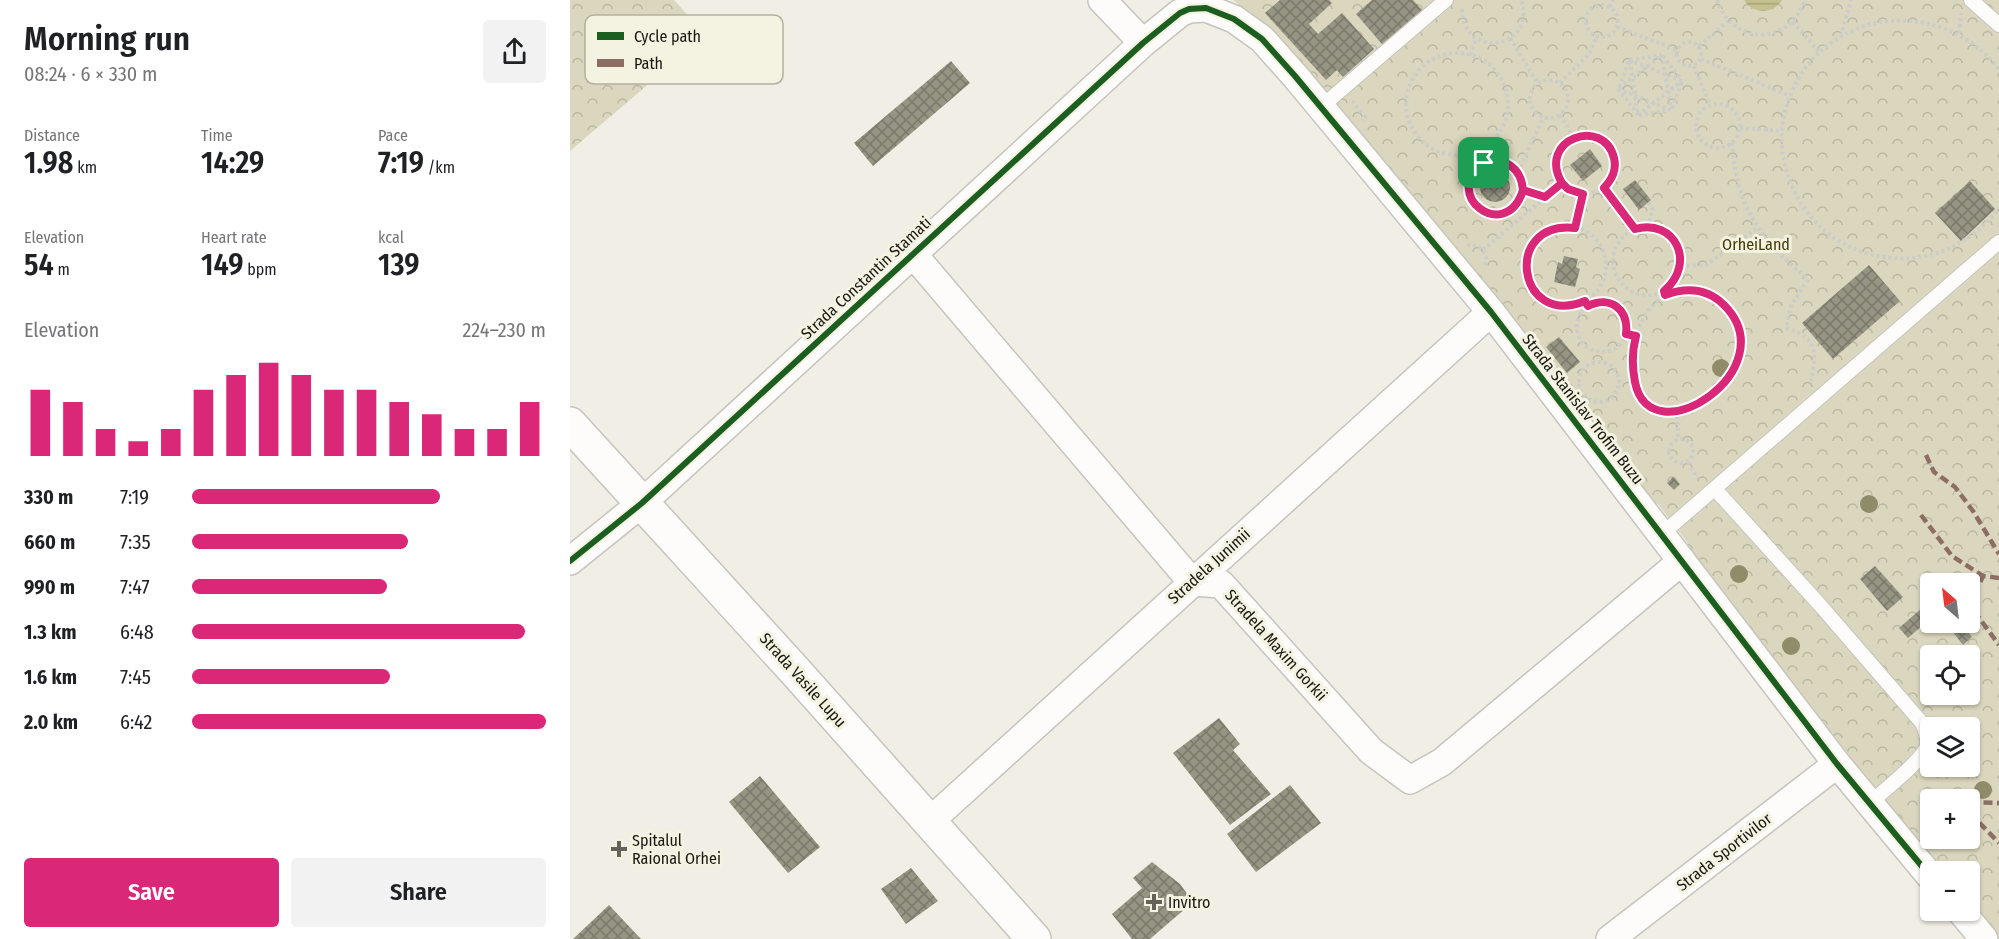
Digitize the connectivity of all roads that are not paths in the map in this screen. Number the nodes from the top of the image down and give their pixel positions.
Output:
1 (1101, 0) edge
2 (1446, 0) edge
3 (1971, 0) edge
4 (1180, 13) joint
5 (1999, 25) edge
6 (1143, 43) junction
7 (1321, 107) junction
8 (1999, 242) edge
9 (912, 253) junction
10 (1491, 312) junction
11 (570, 424) edge
12 (1715, 489) junction
13 (642, 502) junction
14 (1662, 534) junction
15 (570, 561) edge
16 (1682, 561) junction
17 (1192, 582) junction
18 (1838, 764) junction
19 (1870, 803) junction
20 (929, 822) junction
21 (1920, 864) edge
22 (1034, 939) edge
23 (1610, 939) edge

1 - 6 street
2 - 7 lane
3 - 5 lane
4 - 6 street, Strada Constantin Stamati
4 - 7 street, Strada Stanislav Trofim Buzu
6 - 9 street, Strada Constantin Stamati
7 - 10 street, Strada Stanislav Trofim Buzu
8 - 12 lane
9 - 13 street, Strada Constantin Stamati
9 - 17 street
10 - 14 street, Strada Stanislav Trofim Buzu
10 - 17 street, Stradela Junimii
11 - 13 main road, Strada Vasile Lupu
12 - 14 lane
12 - 19 lane
13 - 15 street, Strada Constantin Stamati
13 - 20 main road, Strada Vasile Lupu
14 - 16 street, Strada Stanislav Trofim Buzu
16 - 17 street, Stradela Maxim Gorkii
16 - 18 street, Strada Stanislav Trofim Buzu
17 - 20 street, Stradela Junimii
18 - 19 street, Strada Stanislav Trofim Buzu
18 - 23 street, Strada Sportivilor
19 - 21 street, Strada Stanislav Trofim Buzu
20 - 22 main road, Strada Vasile Lupu

